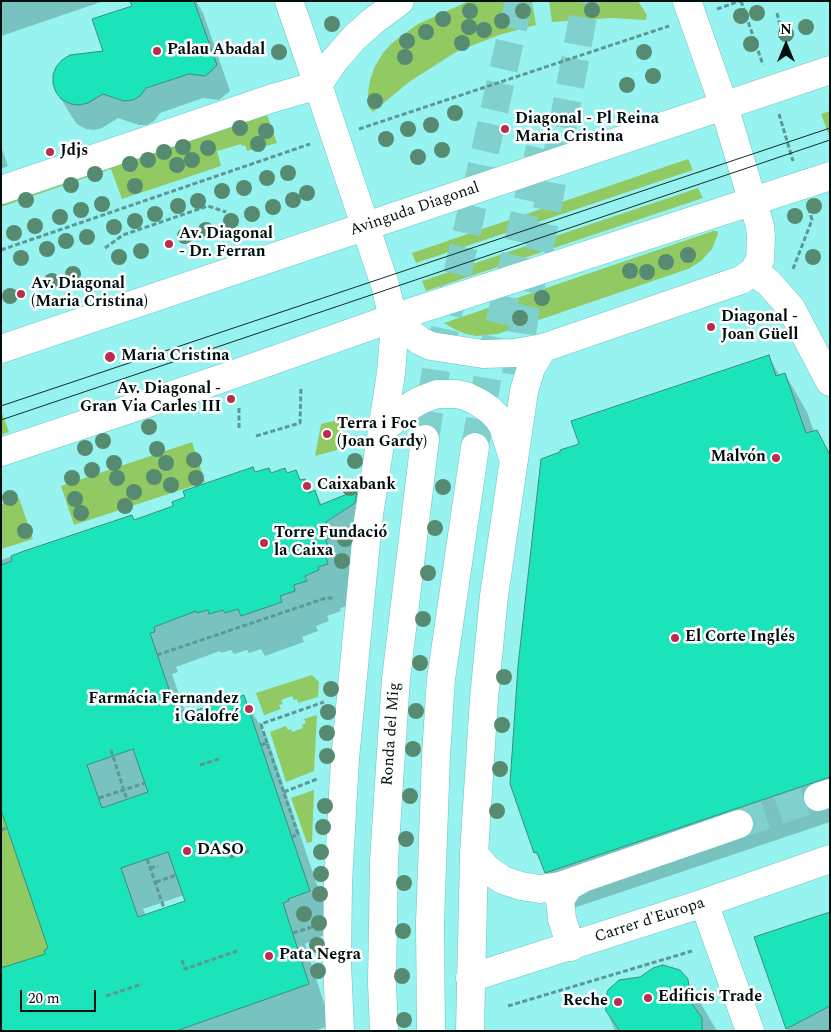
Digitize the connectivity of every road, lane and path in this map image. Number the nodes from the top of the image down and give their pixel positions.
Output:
1 (289, 1) edge
2 (400, 1) edge
3 (687, 1) edge
4 (741, 1) edge
5 (714, 10) dead end
6 (777, 12) dead end
7 (660, 30) dead end
8 (784, 42) dead end
9 (830, 70) edge
10 (318, 85) junction
11 (771, 90) junction
12 (724, 106) junction
13 (368, 126) dead end
14 (312, 144) dead end
15 (830, 176) edge
16 (802, 186) junction
17 (1, 190) edge
18 (753, 201) junction
19 (226, 212) dead end
20 (365, 226) junction
21 (105, 248) dead end
22 (1, 250) edge
23 (801, 251) dead end
24 (753, 272) junction
25 (393, 318) junction
26 (543, 348) junction
27 (1, 349) edge
28 (830, 382) edge
29 (301, 387) dead end
30 (240, 407) dead end
31 (239, 428) dead end
32 (383, 429) junction
33 (256, 436) dead end
34 (425, 439) tunnel mouth
35 (475, 447) tunnel mouth
36 (1, 452) edge
37 (513, 464) junction
38 (333, 598) dead end
39 (156, 656) dead end
40 (326, 701) dead end
41 (267, 744) junction
42 (261, 745) dead end
43 (111, 750) dead end
44 (219, 759) dead end
45 (200, 765) dead end
46 (322, 778) dead end
47 (145, 783) dead end
48 (124, 790) junction
49 (284, 792) junction
50 (99, 798) dead end
51 (127, 800) dead end
52 (739, 824) tunnel mouth
53 (7, 828) dead end
54 (1, 830) edge
55 (292, 837) dead end
56 (249, 851) dead end
57 (474, 854) junction
58 (230, 857) dead end
59 (147, 859) dead end
60 (830, 859) edge
61 (158, 866) dead end
62 (150, 868) junction
63 (176, 875) dead end
64 (584, 877) junction
65 (155, 882) junction
66 (704, 903) junction
67 (164, 908) dead end
68 (312, 927) dead end
69 (293, 933) dead end
70 (571, 947) junction
71 (237, 951) dead end
72 (692, 951) dead end
73 (182, 960) dead end
74 (470, 978) junction
75 (382, 983) junction
76 (142, 984) dead end
77 (106, 996) dead end
78 (508, 1006) dead end
79 (340, 1031) edge
80 (375, 1031) edge
81 (384, 1031) edge
82 (431, 1031) edge
83 (470, 1031) edge
84 (750, 1031) edge

1 - 10 main road
2 - 10 main road
3 - 12 main road
4 - 5 path
4 - 11 path
6 - 8 path
7 - 13 path
9 - 11 main road, Avinguda Diagonal
10 - 17 main road
10 - 20 main road
11 - 12 main road, Avinguda Diagonal
11 - 16 path
12 - 18 main road
12 - 20 main road, Avinguda Diagonal
14 - 22 path
15 - 16 main road
16 - 18 main road
16 - 23 path
18 - 24 main road
18 - 25 main road
19 - 21 path
20 - 25 main road
20 - 27 main road, Avinguda Diagonal
24 - 26 main road
24 - 28 main road
25 - 26 main road
25 - 32 main road
25 - 36 main road
26 - 37 main road
29 - 33 path
30 - 31 path
32 - 37 main road
32 - 79 main road
34 - 75 main road, Ronda del Mig
35 - 82 main road
37 - 57 main road
38 - 39 path
40 - 41 path
41 - 42 path
41 - 49 path
43 - 48 path
44 - 45 path
46 - 49 path
47 - 48 path
48 - 50 path
48 - 51 path
49 - 55 path
52 - 64 main road
53 - 54 path
56 - 58 path
57 - 64 main road
57 - 74 main road
59 - 62 path
60 - 66 main road, Carrer d'Europa
61 - 62 path
62 - 65 path
63 - 65 path
64 - 70 main road
65 - 67 path
66 - 70 main road, Carrer d'Europa
66 - 84 main road
68 - 69 path
70 - 74 main road, Carrer d'Europa
71 - 73 path
72 - 78 path
74 - 83 main road
75 - 80 main road
75 - 81 main road, Ronda del Mig
76 - 77 path

